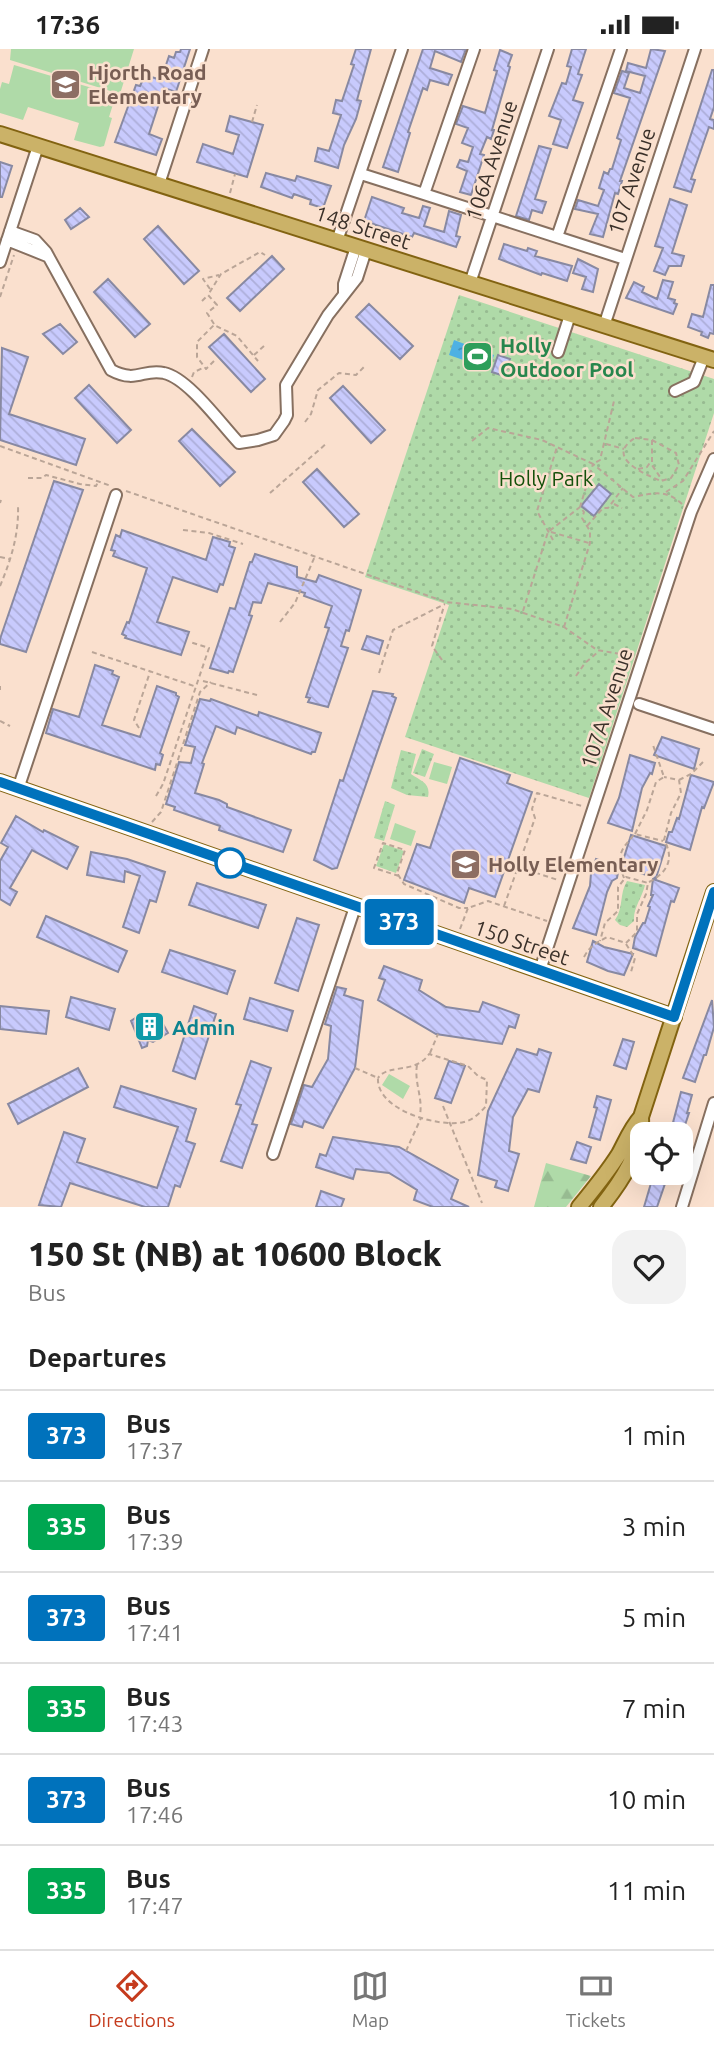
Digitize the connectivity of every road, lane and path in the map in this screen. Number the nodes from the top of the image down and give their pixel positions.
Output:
1 (203, 49) edge
2 (402, 49) edge
3 (474, 49) edge
4 (548, 49) edge
5 (621, 49) edge
6 (695, 49) edge
7 (257, 105) dead end
8 (251, 122) dead end
9 (0, 134) edge
10 (38, 146) junction
11 (361, 173) junction
12 (236, 174) dead end
13 (159, 184) junction
14 (229, 194) dead end
15 (424, 194) junction
16 (492, 217) junction
17 (9, 236) junction
18 (557, 237) junction
19 (337, 241) junction
20 (361, 248) junction
21 (265, 255) dead end
22 (625, 259) junction
23 (0, 262) edge
24 (221, 275) junction
25 (470, 283) junction
26 (211, 290) junction
27 (208, 295) junction
28 (202, 302) dead end
29 (570, 315) junction
30 (214, 325) junction
31 (604, 326) junction
32 (265, 345) dead end
33 (558, 352) dead end
34 (254, 355) junction
35 (709, 358) edge
36 (214, 361) dead end
37 (258, 361) dead end
38 (365, 366) dead end
39 (204, 368) junction
40 (507, 368) dead end
41 (548, 380) dead end
42 (187, 386) junction
43 (675, 391) dead end
44 (614, 401) dead end
45 (305, 422) dead end
46 (714, 431) edge
47 (652, 440) junction
48 (472, 441) dead end
49 (327, 443) dead end
50 (604, 443) junction
51 (0, 446) edge
52 (557, 446) junction
53 (625, 449) junction
54 (714, 459) edge
55 (651, 460) junction
56 (593, 464) junction
57 (637, 470) junction
58 (28, 478) dead end
59 (663, 480) junction
60 (98, 482) junction
61 (623, 488) junction
62 (117, 490) junction
63 (666, 492) junction
64 (270, 493) dead end
65 (613, 504) junction
66 (18, 506) dead end
67 (580, 507) junction
68 (622, 508) dead end
69 (688, 510) dead end
70 (586, 526) junction
71 (183, 530) dead end
72 (548, 532) junction
73 (553, 540) dead end
74 (590, 543) junction
75 (243, 544) dead end
76 (0, 557) edge
77 (315, 557) junction
78 (11, 559) junction
79 (0, 586) edge
80 (445, 603) junction
81 (523, 612) junction
82 (280, 622) dead end
83 (564, 627) junction
84 (190, 642) dead end
85 (599, 651) junction
86 (92, 652) dead end
87 (636, 657) dead end
88 (442, 660) dead end
89 (150, 671) junction
90 (379, 673) dead end
91 (576, 675) dead end
92 (203, 681) dead end
93 (211, 682) junction
94 (196, 687) junction
95 (257, 695) dead end
96 (639, 704) dead end
97 (0, 720) edge
98 (10, 726) dead end
99 (139, 728) dead end
100 (714, 729) edge
101 (653, 745) dead end
102 (703, 762) dead end
103 (664, 777) junction
104 (679, 780) junction
105 (0, 782) edge
106 (18, 789) junction
107 (156, 796) dead end
108 (584, 807) dead end
109 (152, 822) dead end
110 (635, 834) junction
111 (665, 842) junction
112 (488, 857) dead end
113 (518, 867) junction
114 (516, 872) junction
115 (399, 876) junction
116 (624, 879) junction
117 (559, 881) dead end
118 (648, 883) junction
119 (713, 896) edge
120 (504, 906) junction
121 (355, 907) junction
122 (468, 908) junction
123 (549, 922) dead end
124 (460, 930) dead end
125 (600, 941) junction
126 (626, 943) junction
127 (584, 957) dead end
128 (540, 970) junction
129 (631, 972) dead end
130 (674, 1017) junction
131 (438, 1034) dead end
132 (429, 1054) junction
133 (417, 1064) junction
134 (355, 1068) dead end
135 (378, 1078) junction
136 (714, 1103) edge
137 (443, 1105) dead end
138 (420, 1117) junction
139 (641, 1117) junction
140 (451, 1124) junction
141 (406, 1151) dead end
142 (273, 1154) dead end
143 (608, 1171) junction
144 (482, 1203) dead end
145 (579, 1207) edge
146 (589, 1207) edge
147 (601, 1207) edge
148 (682, 1207) edge

1 - 13 street
2 - 11 street
3 - 15 street
4 - 16 street, 106A Avenue
5 - 18 street
6 - 22 street, 107 Avenue
7 - 8 path
9 - 10 main road, 148 Street
10 - 13 main road, 148 Street
10 - 17 street
11 - 15 street
11 - 19 street
12 - 14 path
13 - 19 main road, 148 Street
15 - 16 street
16 - 18 street
16 - 25 street, 106A Avenue
17 - 23 street
17 - 42 street
18 - 22 street
19 - 20 main road, 148 Street
20 - 25 main road, 148 Street
20 - 42 street
21 - 24 path
22 - 31 street, 107 Avenue
24 - 26 path
24 - 26 path
25 - 29 main road, 148 Street
26 - 27 path
27 - 28 path
27 - 30 path
29 - 31 main road, 148 Street
29 - 33 street
30 - 34 path
30 - 39 path
31 - 35 main road, 148 Street
32 - 34 path
34 - 37 path
35 - 43 street
36 - 39 path
38 - 45 path
39 - 42 path
40 - 41 path
44 - 50 path
46 - 63 path
47 - 53 path
47 - 55 path
47 - 59 path
48 - 52 path
49 - 64 path
50 - 53 path
50 - 56 path
51 - 60 path
52 - 56 path
52 - 72 path
53 - 57 path
54 - 128 street, 107A Avenue
55 - 57 path
55 - 59 path
56 - 61 path
56 - 67 path
57 - 59 path
58 - 60 path
59 - 63 path
60 - 62 path
61 - 63 path
61 - 65 path
62 - 77 path
62 - 106 street
63 - 69 path
65 - 68 path
65 - 70 path
66 - 78 path
67 - 70 path
67 - 72 path
70 - 74 path
71 - 75 path
72 - 73 path
72 - 74 path
72 - 81 path
74 - 83 path
76 - 78 path
77 - 80 path
77 - 82 path
78 - 79 path
80 - 81 path
80 - 88 path
80 - 90 path
81 - 83 path
83 - 85 path
84 - 94 path
85 - 87 path
85 - 91 path
86 - 89 path
89 - 94 path
89 - 99 path
92 - 93 path
93 - 95 path
93 - 109 path
94 - 107 path
96 - 100 street
97 - 98 path
101 - 103 path
102 - 104 path
103 - 104 path
103 - 110 path
104 - 111 path
105 - 106 main road, 150 Street
106 - 121 main road, 150 Street
108 - 113 path
110 - 111 path
110 - 116 path
111 - 118 path
112 - 114 path
113 - 114 path
113 - 117 path
114 - 120 path
115 - 115 path
115 - 122 path
116 - 118 path
116 - 125 path
118 - 126 path
119 - 130 main road
120 - 122 path
120 - 123 path
121 - 128 main road, 150 Street
121 - 142 street
122 - 124 path
125 - 126 path
125 - 127 path
126 - 129 path
128 - 130 main road, 150 Street
130 - 139 main road
131 - 132 path
132 - 133 path
132 - 140 path
133 - 135 path
133 - 138 path
134 - 135 path
135 - 138 path
136 - 148 street
137 - 140 path
138 - 140 path
138 - 141 path
139 - 143 main road
139 - 147 main road
140 - 144 path
143 - 145 main road
143 - 146 main road

